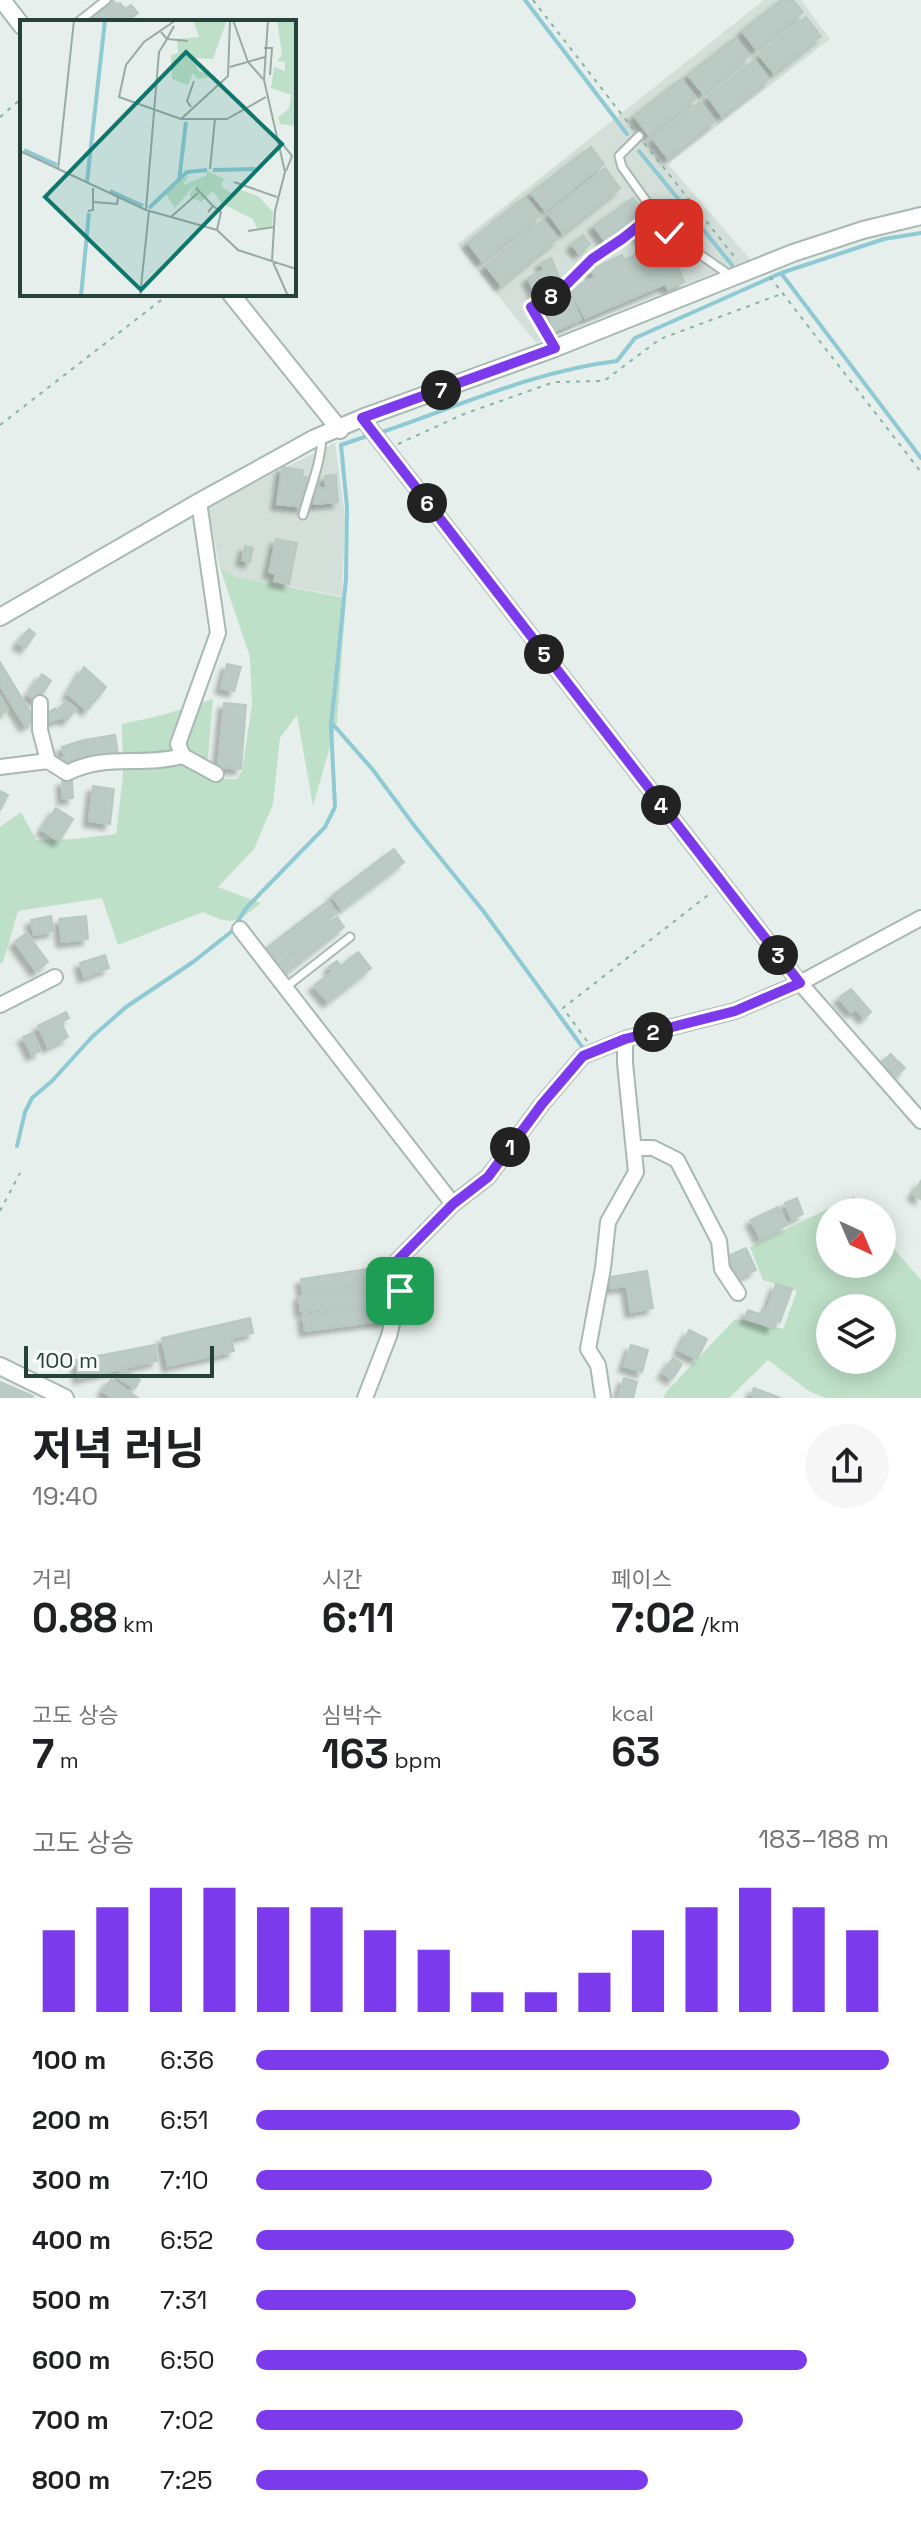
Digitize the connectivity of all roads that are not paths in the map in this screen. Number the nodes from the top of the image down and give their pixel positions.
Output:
1 (2, 0) edge
2 (106, 0) edge
3 (81, 20) edge
4 (20, 23) edge
5 (639, 136) dead end
6 (655, 213) junction
7 (921, 216) edge
8 (733, 277) junction
9 (233, 296) edge
10 (555, 348) junction
11 (340, 430) junction
12 (374, 434) junction
13 (322, 436) junction
14 (199, 502) junction
15 (303, 515) dead end
16 (0, 617) edge
17 (40, 703) dead end
18 (183, 756) junction
19 (48, 761) junction
20 (0, 767) edge
21 (216, 774) dead end
22 (921, 918) edge
23 (240, 929) dead end
24 (350, 937) dead end
25 (55, 977) dead end
26 (800, 983) junction
27 (286, 987) junction
28 (0, 1005) edge
29 (625, 1039) junction
30 (921, 1121) edge
31 (634, 1148) junction
32 (453, 1204) junction
33 (738, 1293) dead end
34 (0, 1366) edge
35 (65, 1398) edge
36 (365, 1398) edge
37 (603, 1398) edge

1 - 4 street
2 - 3 lane
5 - 6 lane
6 - 8 lane
6 - 10 lane
7 - 8 street
8 - 10 street
9 - 11 street
10 - 12 street
11 - 12 street
11 - 13 street
12 - 26 street
13 - 14 street
13 - 15 lane
14 - 16 street
14 - 18 street
17 - 19 street
18 - 19 street
18 - 21 street
19 - 20 street
22 - 26 street
23 - 27 street
24 - 27 lane
25 - 28 street
26 - 29 street
26 - 30 street
27 - 32 street
29 - 31 street
29 - 32 street
31 - 33 street
31 - 37 street
32 - 36 street
34 - 35 street

